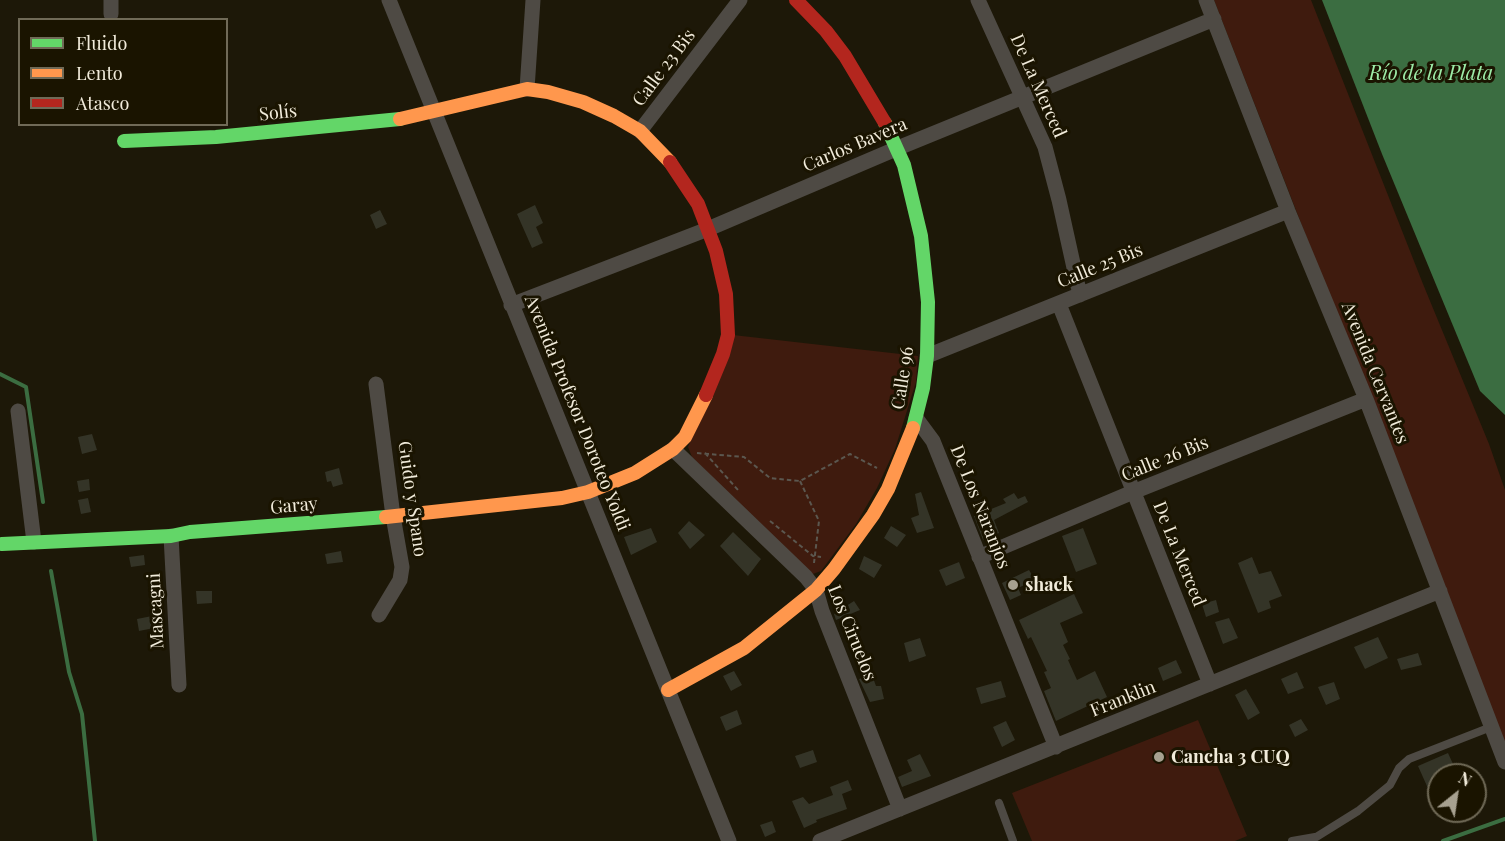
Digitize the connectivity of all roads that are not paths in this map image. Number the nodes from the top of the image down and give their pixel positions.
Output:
1 (389, 0) edge
2 (533, 0) edge
3 (740, 0) edge
4 (796, 0) edge
5 (978, 0) edge
6 (1206, 0) edge
7 (1214, 19) junction
8 (527, 89) junction
9 (1023, 98) junction
10 (434, 110) junction
11 (640, 131) junction
12 (124, 141) dead end
13 (898, 148) junction
14 (1288, 211) junction
15 (708, 229) junction
16 (1080, 295) junction
17 (1059, 304) junction
18 (511, 305) junction
19 (927, 356) junction
20 (376, 384) dead end
21 (1366, 399) junction
22 (18, 411) dead end
23 (916, 418) junction
24 (677, 452) junction
25 (588, 492) junction
26 (1133, 492) junction
27 (393, 516) junction
28 (171, 536) junction
29 (34, 542) junction
30 (2, 544) dead end
31 (979, 557) junction
32 (816, 591) junction
33 (1440, 591) junction
34 (379, 615) dead end
35 (1210, 684) junction
36 (179, 685) dead end
37 (668, 690) junction
38 (1491, 727) junction
39 (1056, 747) junction
40 (1505, 762) edge
41 (999, 803) dead end
42 (900, 808) junction
43 (1312, 839) edge
44 (729, 841) edge
45 (820, 841) edge
46 (1012, 841) edge
47 (1293, 841) edge

1 - 10 street, Avenida Profesor Doroteo Yoldi
2 - 8 street
3 - 11 street, Calle 23 Bis
4 - 13 street, Calle 96
5 - 9 street, De La Merced
6 - 7 street, Avenida Cervantes
7 - 9 street, Carlos Bavera
7 - 14 street, Avenida Cervantes
8 - 10 street, Solís
8 - 11 street, Garay
9 - 13 street, Carlos Bavera
9 - 16 street, De La Merced
10 - 12 street, Solís
10 - 18 street, Avenida Profesor Doroteo Yoldi
11 - 15 street, Garay
13 - 15 street, Carlos Bavera
13 - 19 street, Calle 96
14 - 16 street, Calle 25 Bis
14 - 21 street, Avenida Cervantes
15 - 18 street, Carlos Bavera
15 - 24 street, Garay
16 - 17 street, Calle 25 Bis
17 - 19 street, Calle 25 Bis
17 - 26 street, De La Merced
18 - 25 street, Avenida Profesor Doroteo Yoldi
19 - 23 street, Calle 96
20 - 27 street, Guido y Spano
21 - 26 street, Calle 26 Bis
21 - 33 street, Avenida Cervantes
22 - 29 street
23 - 31 street, De Los Naranjos
23 - 32 street, Calle 96
24 - 25 street, Garay
24 - 32 street, Los Ciruelos
25 - 27 street, Garay
25 - 37 street, Avenida Profesor Doroteo Yoldi
26 - 31 street, Calle 26 Bis
26 - 35 street, De La Merced
27 - 28 street, Garay
27 - 34 street, Guido y Spano
28 - 29 street, Garay
28 - 36 street, Mascagni
29 - 30 street, Garay
31 - 39 street, De Los Naranjos
32 - 37 street, Calle 96
32 - 42 street, Los Ciruelos
33 - 35 street, Franklin
33 - 38 street, Avenida Cervantes
35 - 39 street, Franklin
37 - 44 street, Avenida Profesor Doroteo Yoldi
38 - 40 street, Avenida Cervantes
38 - 43 lane
39 - 42 street, Franklin
41 - 46 lane
42 - 45 street, Franklin
43 - 47 lane

